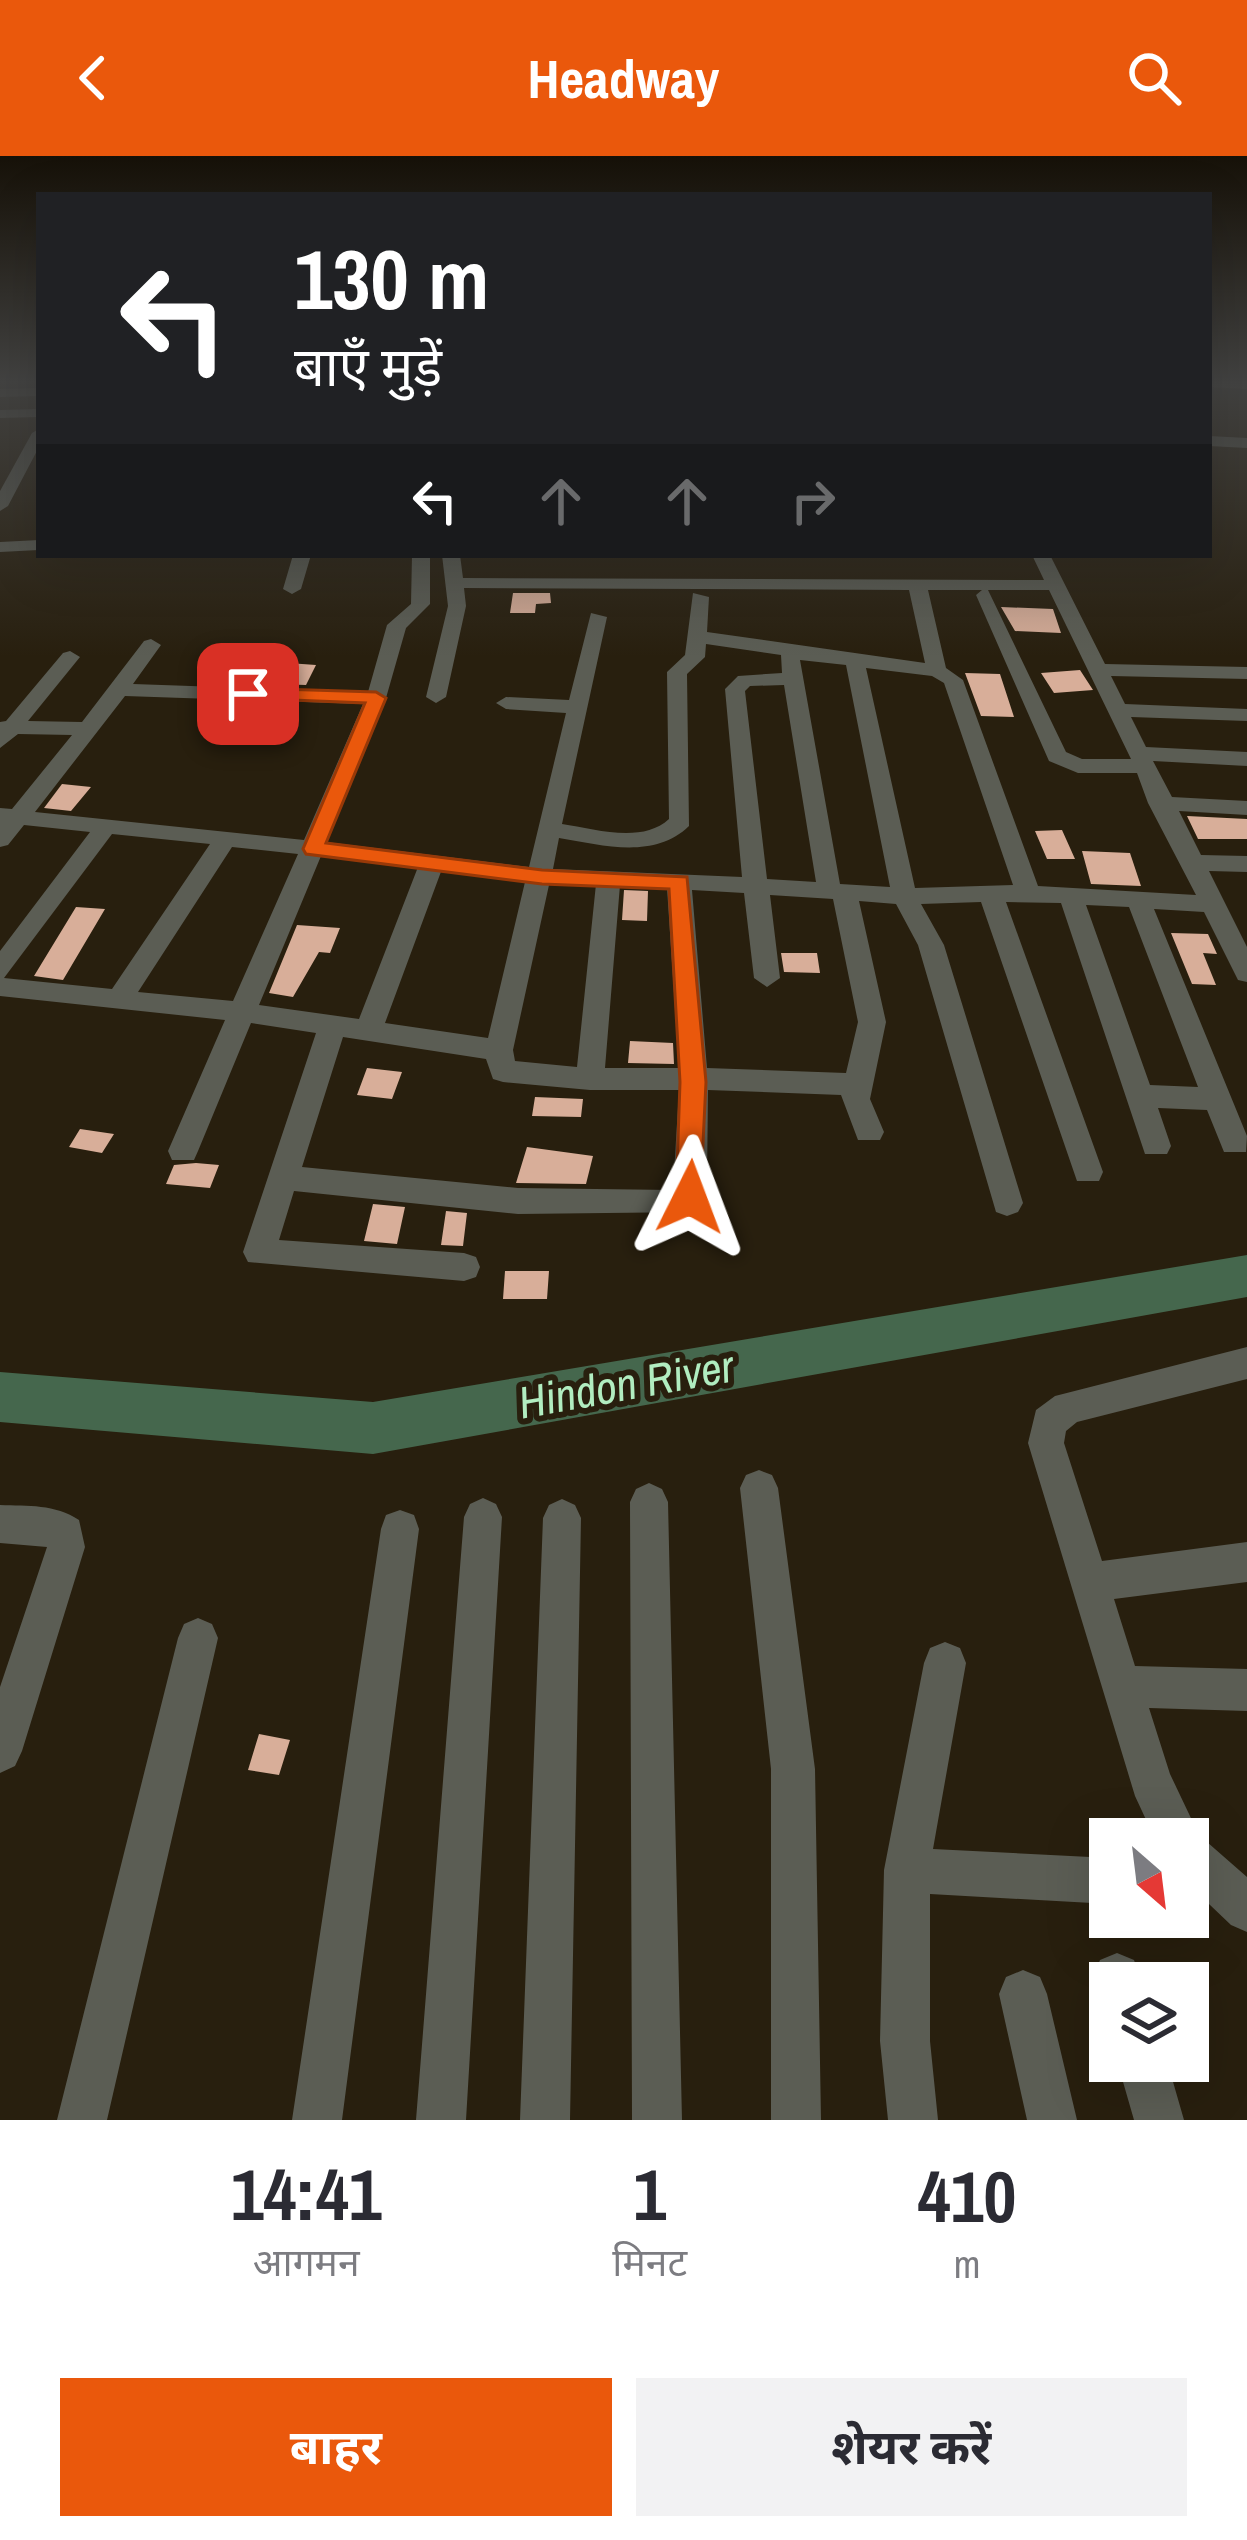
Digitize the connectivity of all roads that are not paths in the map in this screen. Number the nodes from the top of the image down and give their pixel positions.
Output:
1 (18, 474) edge
2 (0, 506) edge
3 (36, 545) edge
4 (0, 547) edge
5 (301, 558) edge
6 (421, 558) edge
7 (451, 558) edge
8 (1042, 558) edge
9 (706, 582) junction
10 (917, 583) junction
11 (455, 584) junction
12 (1054, 585) junction
13 (292, 589) dead end
14 (985, 595) dead end
15 (423, 604) junction
16 (457, 606) junction
17 (598, 617) dead end
18 (698, 638) junction
19 (152, 645) dead end
20 (805, 653) junction
21 (70, 657) dead end
22 (854, 658) junction
23 (1099, 670) junction
24 (937, 671) junction
25 (1247, 674) edge
26 (796, 679) junction
27 (119, 690) junction
28 (436, 697) dead end
29 (376, 698) junction
30 (506, 704) dead end
31 (578, 707) junction
32 (1118, 710) junction
33 (1247, 715) edge
34 (88, 729) junction
35 (4, 732) edge
36 (1247, 759) edge
37 (1138, 760) junction
38 (1159, 803) junction
39 (1247, 808) edge
40 (9, 816) edge
41 (104, 829) junction
42 (552, 830) junction
43 (226, 838) junction
44 (0, 840) edge
45 (314, 849) junction
46 (432, 863) junction
47 (1194, 863) junction
48 (1247, 864) edge
49 (609, 876) junction
50 (542, 877) junction
51 (680, 882) junction
52 (759, 887) junction
53 (837, 890) junction
54 (1028, 893) junction
55 (991, 895) junction
56 (904, 896) junction
57 (1071, 896) junction
58 (1138, 899) junction
59 (1214, 911) junction
60 (1247, 920) edge
61 (0, 970) edge
62 (1247, 973) edge
63 (767, 978) dead end
64 (0, 987) edge
65 (120, 998) junction
66 (241, 1012) junction
67 (332, 1028) junction
68 (368, 1031) junction
69 (499, 1050) junction
70 (590, 1079) junction
71 (693, 1082) junction
72 (859, 1085) junction
73 (1138, 1096) junction
74 (1216, 1100) junction
75 (869, 1132) dead end
76 (1234, 1144) dead end
77 (1156, 1146) dead end
78 (184, 1151) dead end
79 (1088, 1172) dead end
80 (280, 1177) junction
81 (1007, 1203) dead end
82 (464, 1267) dead end
83 (1247, 1363) edge
84 (759, 1488) dead end
85 (649, 1502) dead end
86 (483, 1517) dead end
87 (562, 1518) dead end
88 (0, 1524) edge
89 (400, 1529) dead end
90 (1247, 1562) edge
91 (1091, 1582) junction
92 (198, 1638) dead end
93 (945, 1663) dead end
94 (1122, 1686) junction
95 (1247, 1690) edge
96 (0, 1751) edge
97 (1169, 1818) edge
98 (907, 1870) junction
99 (1209, 1876) edge
100 (1089, 1880) edge
101 (1247, 1909) edge
102 (1023, 1994) dead end
103 (1148, 2082) edge
104 (82, 2120) edge
105 (317, 2120) edge
106 (441, 2120) edge
107 (544, 2120) edge
108 (658, 2120) edge
109 (796, 2120) edge
110 (913, 2120) edge
111 (1052, 2120) edge
112 (1159, 2120) edge

1 - 2 street
3 - 4 street
5 - 13 street
6 - 15 street
7 - 11 street
8 - 12 street
9 - 10 street
9 - 11 street
9 - 18 street
10 - 12 street
10 - 24 street
11 - 16 street
12 - 23 street
14 - 37 street
15 - 16 street
15 - 29 street
16 - 28 street
17 - 31 street
18 - 20 street
18 - 42 street
19 - 27 street
20 - 22 street
20 - 26 street
21 - 35 street
22 - 24 street
22 - 56 street
23 - 25 street
23 - 32 street
24 - 54 street
26 - 52 street
26 - 53 street
27 - 29 street
27 - 34 street
29 - 45 street
30 - 31 street
31 - 42 street
32 - 33 street
32 - 37 street
34 - 35 street
34 - 40 street
36 - 37 street
37 - 38 street
38 - 39 street
38 - 47 street
40 - 41 street
40 - 44 street
41 - 43 street
41 - 61 street
42 - 50 street
43 - 45 street
43 - 65 street
45 - 46 street
45 - 66 street
46 - 50 street
46 - 68 street
47 - 48 street
47 - 59 street
49 - 50 street
49 - 51 street
49 - 70 street
50 - 69 street
51 - 52 street
51 - 71 street
52 - 53 street
52 - 63 street
53 - 56 street
53 - 72 street
54 - 55 street
54 - 57 street
55 - 56 street
55 - 79 street
56 - 81 street
57 - 58 street
57 - 73 street
58 - 59 street
58 - 74 street
59 - 60 street
59 - 62 street
64 - 65 street
65 - 66 street
66 - 67 street
66 - 78 street
67 - 68 street
67 - 80 street
68 - 69 street
69 - 70 street
70 - 71 street
71 - 72 street
71 - 80 street
72 - 75 street
73 - 74 street
73 - 77 street
74 - 76 street
80 - 82 street
83 - 91 street
84 - 109 street
85 - 108 street
86 - 106 street
87 - 107 street
88 - 96 street
89 - 105 street
90 - 91 street
91 - 94 street
92 - 104 street
93 - 98 street
94 - 95 street
94 - 97 street
98 - 100 street
98 - 110 street
99 - 101 street
102 - 111 street
103 - 112 street

